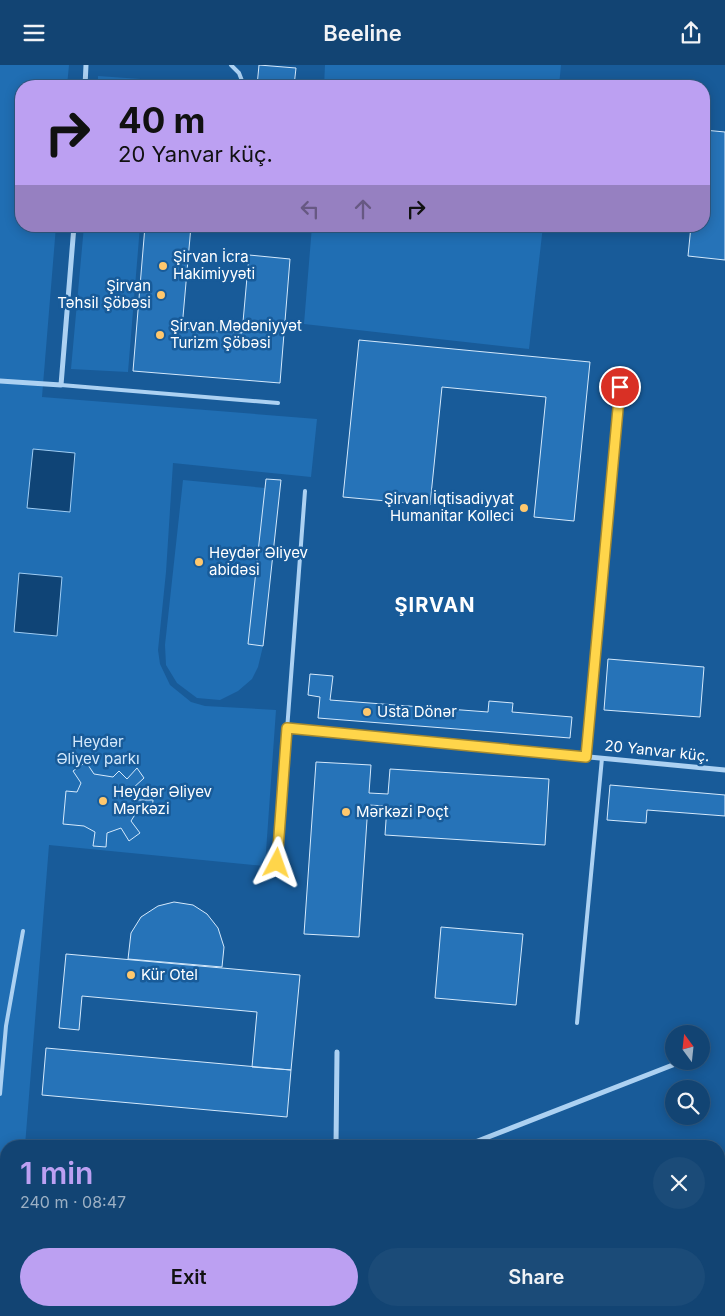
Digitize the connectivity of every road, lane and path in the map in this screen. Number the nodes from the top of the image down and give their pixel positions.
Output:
1 (86, 65) edge
2 (231, 65) edge
3 (85, 80) edge
4 (242, 80) edge
5 (74, 232) edge
6 (0, 381) edge
7 (62, 385) junction
8 (620, 387) dead end
9 (278, 403) dead end
10 (305, 491) dead end
11 (287, 728) junction
12 (586, 757) junction
13 (602, 758) junction
14 (725, 771) edge
15 (277, 863) dead end
16 (23, 931) dead end
17 (577, 1023) dead end
18 (337, 1053) dead end
19 (665, 1068) edge
20 (0, 1094) edge
21 (336, 1140) edge
22 (480, 1140) edge

1 - 3 street
2 - 4 lane
5 - 7 street
6 - 7 street
7 - 9 lane
8 - 12 lane
10 - 11 lane
11 - 12 street, 20 Yanvar küç.
11 - 15 lane
12 - 13 street, 20 Yanvar küç.
13 - 14 street, 20 Yanvar küç.
13 - 17 lane
16 - 20 lane
18 - 21 street
19 - 22 street

